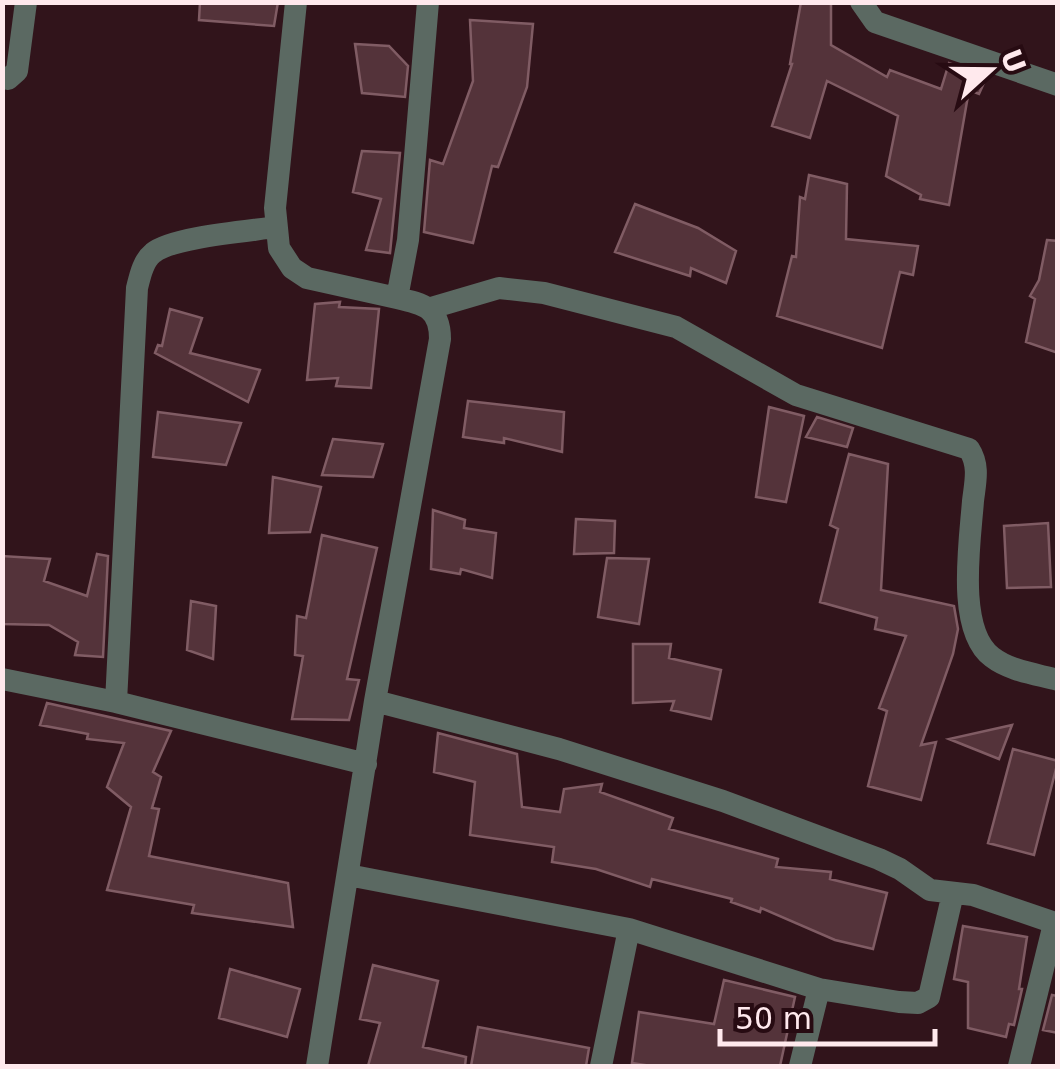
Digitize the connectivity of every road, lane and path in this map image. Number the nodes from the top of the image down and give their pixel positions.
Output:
1 (26, 2) edge
2 (296, 2) edge
3 (428, 2) edge
4 (861, 2) edge
5 (2, 78) edge
6 (1058, 85) edge
7 (276, 227) junction
8 (397, 298) junction
9 (431, 308) junction
10 (2, 679) edge
11 (1058, 680) edge
12 (375, 701) junction
13 (116, 702) junction
14 (366, 764) junction
15 (348, 875) junction
16 (953, 893) junction
17 (1056, 924) edge
18 (629, 929) junction
19 (819, 990) junction
20 (317, 1066) edge
21 (602, 1066) edge
22 (800, 1066) edge
23 (1019, 1066) edge

1 - 5 street
2 - 7 street
3 - 8 street
4 - 6 street
7 - 8 street
7 - 13 street
8 - 9 street
9 - 11 street
9 - 12 street
10 - 13 street
12 - 14 street
12 - 16 street
13 - 14 street
14 - 15 street
15 - 18 street
15 - 20 street
16 - 17 street
16 - 19 street
17 - 23 street
18 - 19 street
18 - 21 street
19 - 22 street

